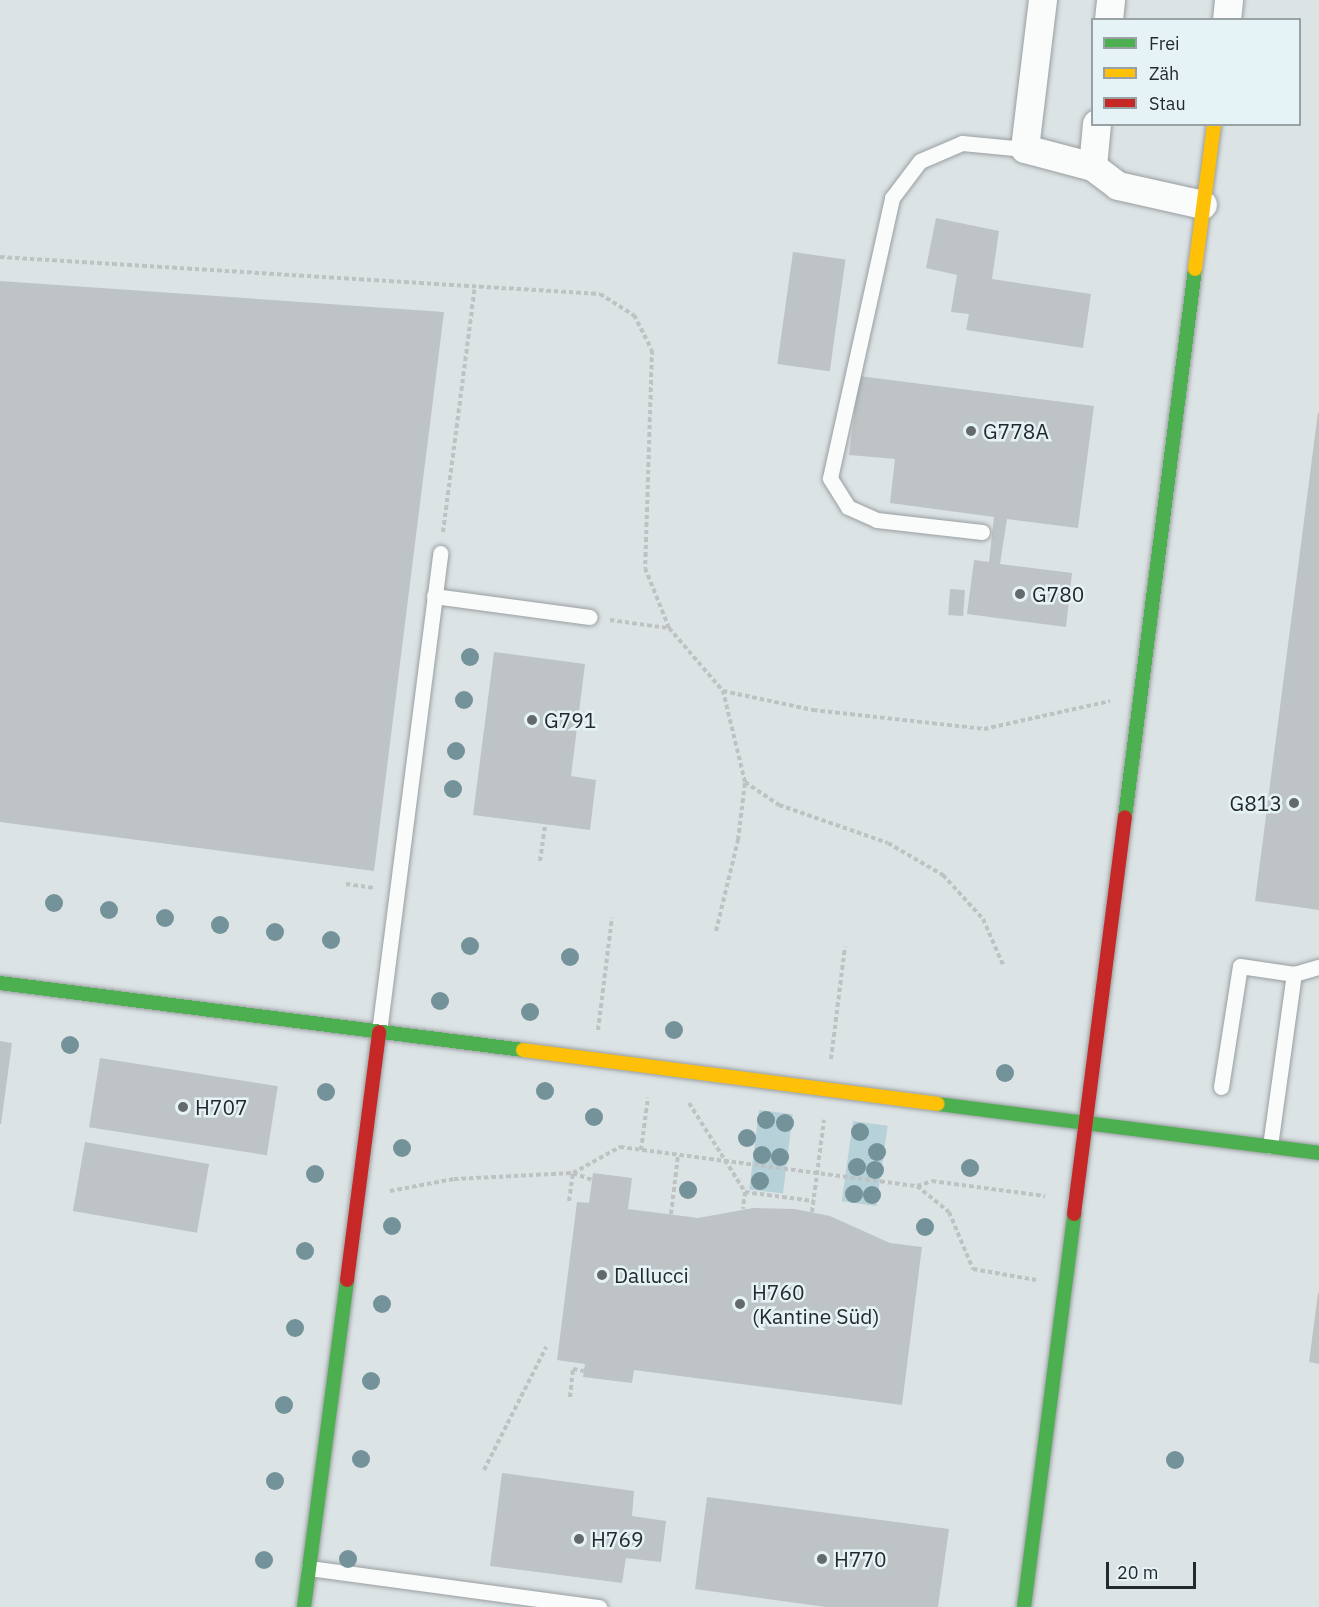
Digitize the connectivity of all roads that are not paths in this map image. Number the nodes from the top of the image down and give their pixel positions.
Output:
1 (1043, 0) edge
2 (1111, 0) edge
3 (1229, 0) edge
4 (1109, 18) edge
5 (1227, 18) edge
6 (1097, 126) edge
7 (1214, 126) edge
8 (1025, 149) junction
9 (1093, 167) junction
10 (1203, 206) junction
11 (982, 532) dead end
12 (440, 553) road end
13 (434, 596) junction
14 (590, 617) road end
15 (1319, 967) edge
16 (1293, 974) junction
17 (0, 983) edge
18 (379, 1032) junction
19 (1221, 1087) dead end
20 (1085, 1123) junction
21 (1270, 1146) junction
22 (1319, 1153) edge
23 (309, 1568) junction
24 (304, 1607) edge
25 (599, 1607) edge
26 (1024, 1607) edge

1 - 8 street
2 - 4 street
3 - 5 street
6 - 9 street
7 - 10 street
8 - 9 street
8 - 11 lane
9 - 10 street
10 - 20 street
12 - 13 lane
13 - 14 lane
13 - 18 lane
15 - 16 lane
16 - 19 lane
16 - 21 lane
17 - 18 street
18 - 20 street
18 - 23 street
20 - 21 street
20 - 26 street
21 - 22 street
23 - 24 street
23 - 25 lane

